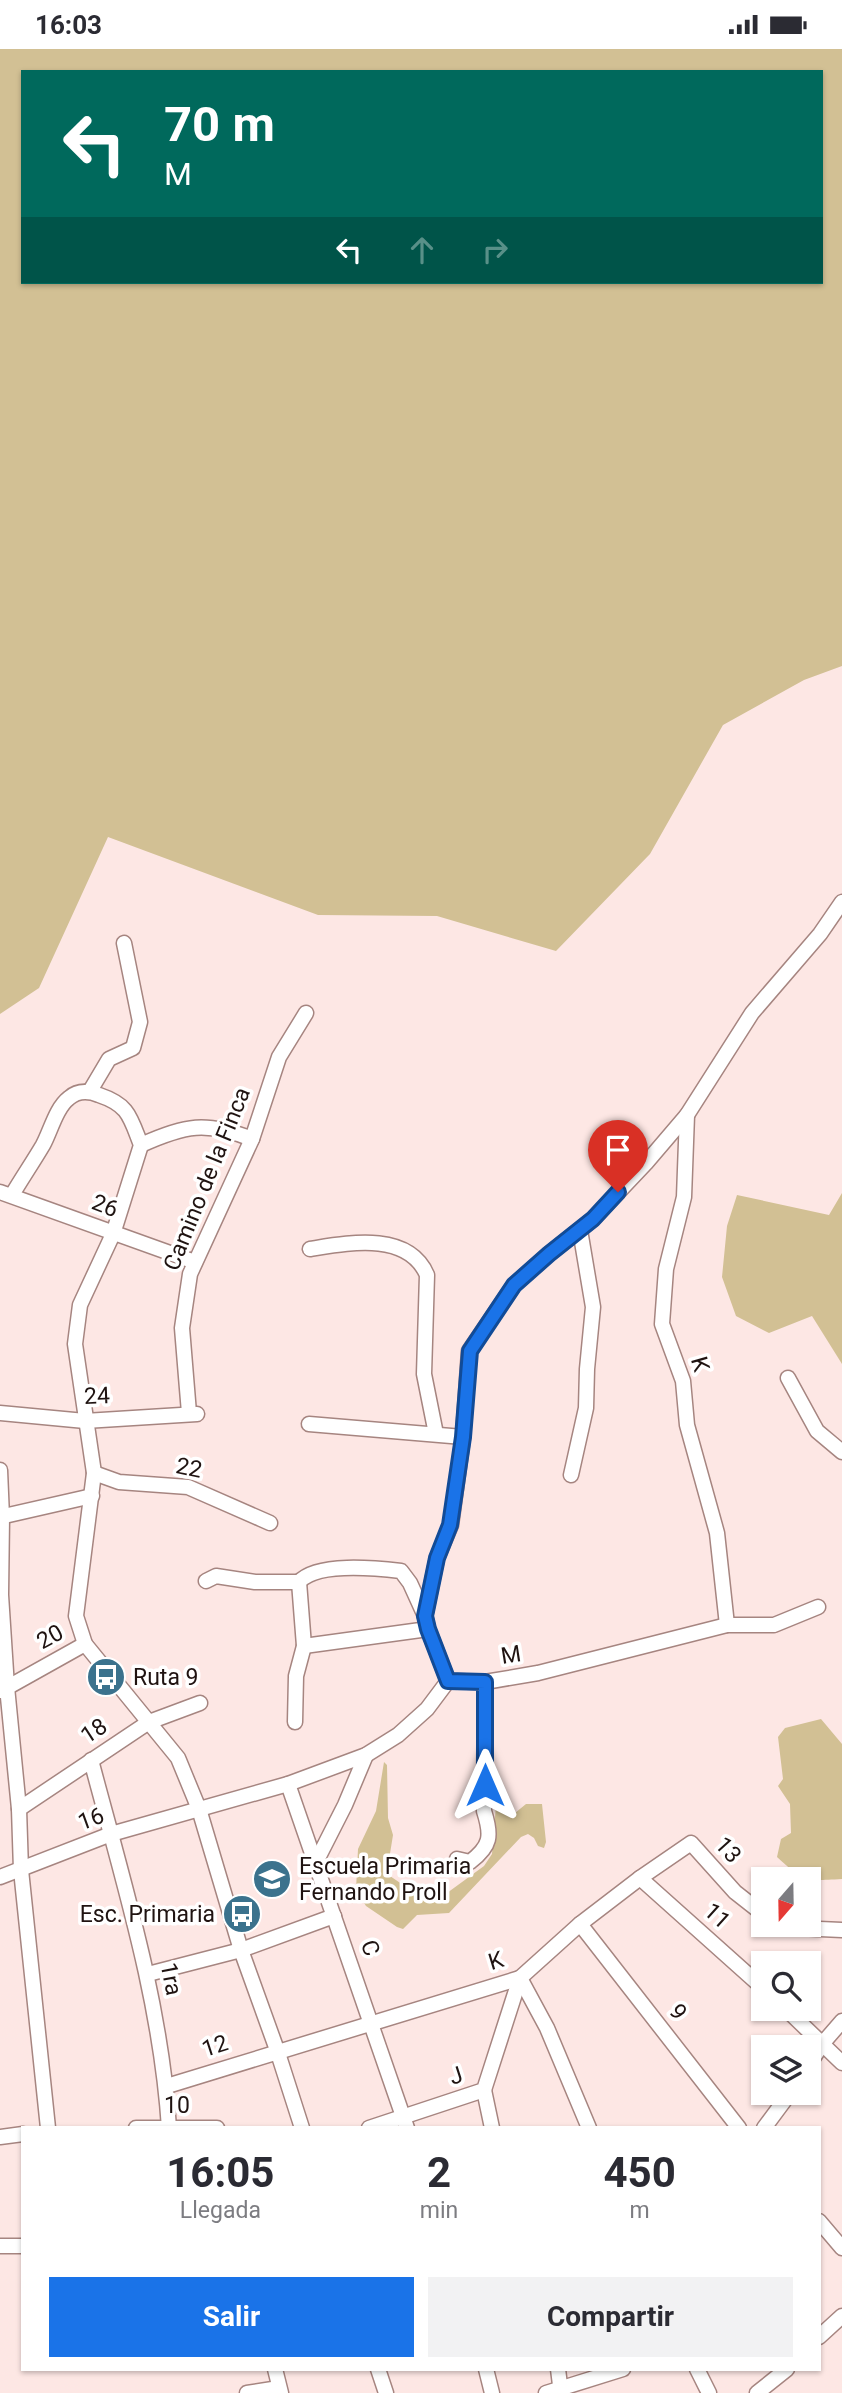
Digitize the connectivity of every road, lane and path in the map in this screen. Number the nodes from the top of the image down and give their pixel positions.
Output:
1 (842, 902) edge
2 (124, 943) dead end
3 (306, 1013) dead end
4 (90, 1091) junction
5 (687, 1115) junction
6 (251, 1139) junction
7 (141, 1145) junction
8 (6, 1193) edge
9 (580, 1230) junction
10 (113, 1234) junction
11 (310, 1249) dead end
12 (195, 1262) junction
13 (788, 1378) dead end
14 (0, 1413) edge
15 (193, 1413) joint
16 (85, 1421) junction
17 (309, 1424) dead end
18 (436, 1434) junction
19 (463, 1437) junction
20 (842, 1452) edge
21 (0, 1470) edge
22 (94, 1473) junction
23 (571, 1475) dead end
24 (92, 1496) junction
25 (1, 1517) edge
26 (270, 1523) dead end
27 (206, 1581) dead end
28 (299, 1583) junction
29 (818, 1607) dead end
30 (427, 1623) junction
31 (727, 1625) junction
32 (85, 1644) junction
33 (304, 1646) junction
34 (448, 1681) junction
35 (485, 1682) junction
36 (4, 1689) edge
37 (200, 1703) dead end
38 (149, 1722) junction
39 (296, 1722) dead end
40 (366, 1755) junction
41 (90, 1760) junction
42 (288, 1784) junction
43 (19, 1809) junction
44 (199, 1809) junction
45 (111, 1834) junction
46 (691, 1843) joint
47 (457, 1859) dead end
48 (316, 1862) junction
49 (21, 1870) junction
50 (0, 1877) edge
51 (640, 1878) junction
52 (751, 1904) edge
53 (334, 1916) junction
54 (580, 1924) junction
55 (821, 1929) edge
56 (842, 1930) edge
57 (241, 1950) junction
58 (148, 1974) junction
59 (520, 1978) junction
60 (751, 1978) edge
61 (799, 2021) edge
62 (842, 2021) edge
63 (372, 2023) junction
64 (823, 2043) junction
65 (821, 2046) edge
66 (277, 2050) junction
67 (842, 2063) edge
68 (167, 2086) junction
69 (484, 2091) junction
70 (292, 2096) junction
71 (781, 2105) edge
72 (405, 2122) edge
73 (48, 2126) edge
74 (169, 2126) edge
75 (290, 2126) edge
76 (301, 2126) edge
77 (381, 2126) edge
78 (492, 2126) edge
79 (588, 2126) edge
80 (737, 2126) edge
81 (765, 2126) edge
82 (21, 2134) edge
83 (0, 2137) edge
84 (821, 2223) edge
85 (0, 2246) edge
86 (21, 2246) edge
87 (842, 2248) edge
88 (842, 2316) edge
89 (821, 2335) edge
90 (277, 2371) edge
91 (379, 2371) edge
92 (486, 2371) edge
93 (558, 2371) edge
94 (617, 2371) edge
95 (698, 2371) edge
96 (784, 2371) edge
97 (280, 2391) edge
98 (561, 2391) edge
99 (247, 2393) edge
100 (386, 2393) edge
101 (492, 2393) edge
102 (546, 2393) edge
103 (709, 2393) edge
104 (757, 2393) edge

1 - 5 street
2 - 4 street
3 - 6 street, Camino de la Finca
4 - 7 street
4 - 8 street
5 - 9 street
5 - 31 street, K
6 - 7 street
6 - 12 street, Camino de la Finca
7 - 10 street
8 - 10 street, 26
9 - 19 street
9 - 23 street
10 - 12 street, 26
10 - 16 street
11 - 18 street
12 - 15 street, Camino de la Finca
13 - 20 street
14 - 16 street, 24
15 - 16 street, 24
16 - 22 street
17 - 18 street
18 - 19 street
19 - 30 street
21 - 25 street
22 - 24 street
22 - 26 street, 22
24 - 25 street
24 - 32 street
25 - 36 street
27 - 28 street
28 - 30 street
28 - 33 street
29 - 31 street, M
30 - 33 street
30 - 34 street
31 - 35 street, M
32 - 36 street, 20
32 - 38 street
33 - 39 street
34 - 35 street, M
34 - 40 street
35 - 47 street
36 - 43 street
37 - 38 street, 18
38 - 41 street, 18
38 - 44 street
40 - 42 street
40 - 48 street
41 - 43 street, 18
41 - 45 street, 1ra
42 - 44 street
42 - 48 street, C
43 - 49 street
44 - 45 street, 16
44 - 57 street
45 - 49 street, 16
45 - 58 street, 1ra
46 - 51 street, K
46 - 52 street, 13
48 - 53 street, C
49 - 50 street, 16
49 - 73 street
51 - 54 street, K
51 - 60 street, 11
53 - 57 street
53 - 63 street, C
54 - 59 street, K
54 - 80 street, 9
55 - 56 street
57 - 58 street
57 - 66 street
58 - 68 street, 1ra
59 - 63 street, K
59 - 69 street, J
59 - 79 street
61 - 64 street
62 - 64 street
63 - 66 street, K
63 - 72 street, C
64 - 65 street
64 - 67 street
66 - 68 street, 12
66 - 70 street
68 - 74 street, 1ra
69 - 72 street, J
69 - 78 street
70 - 75 street
70 - 76 street
71 - 81 street
72 - 77 street, J
82 - 83 street
84 - 87 street
85 - 86 street
88 - 89 street
90 - 97 street
91 - 100 street
92 - 101 street
93 - 98 street
94 - 98 street
95 - 103 street
96 - 104 street
97 - 99 street
98 - 102 street

